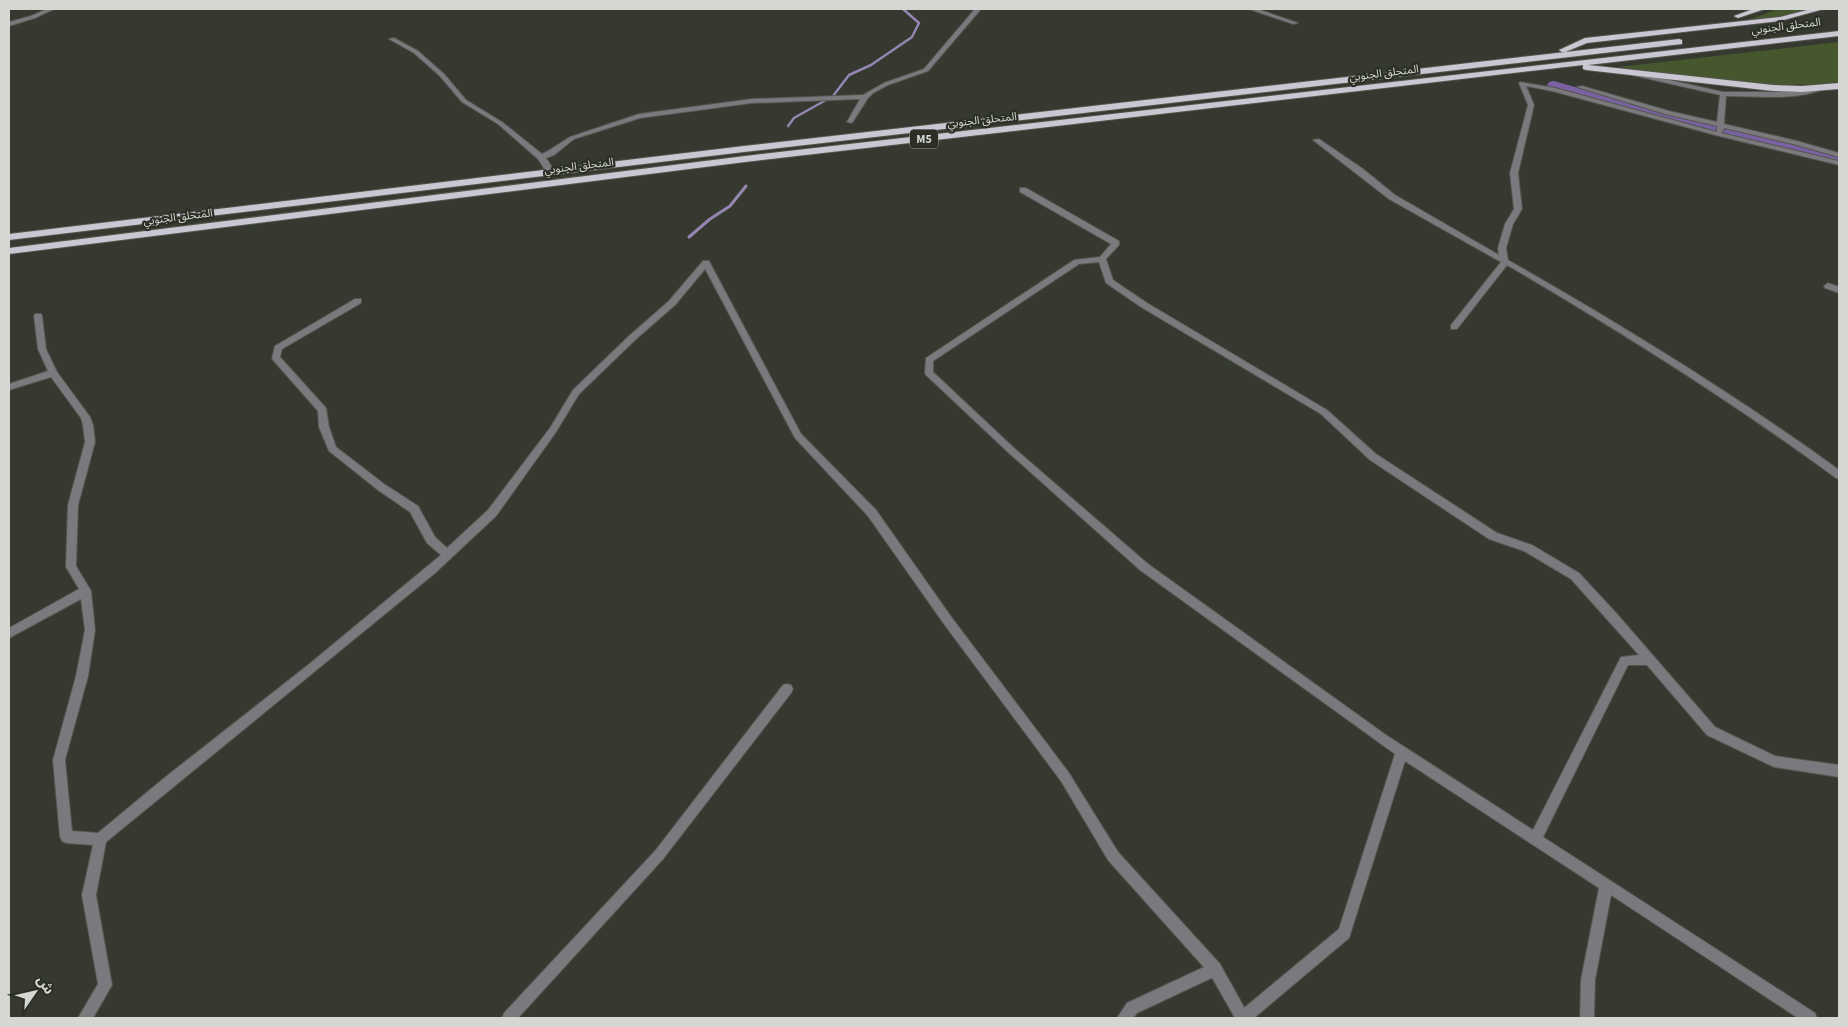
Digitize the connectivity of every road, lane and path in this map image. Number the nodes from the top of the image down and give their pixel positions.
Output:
1 (51, 9) edge
2 (978, 9) edge
3 (1252, 9) edge
4 (1761, 9) edge
5 (1820, 9) edge
6 (1295, 23) dead end
7 (9, 24) edge
8 (1839, 24) edge
9 (1659, 32) junction
10 (1839, 33) edge
11 (392, 39) dead end
12 (1560, 55) junction
13 (1575, 63) junction
14 (1624, 72) junction
15 (1839, 86) edge
16 (1580, 87) dead end
17 (1821, 88) junction
18 (1723, 94) junction
19 (865, 97) junction
20 (850, 122) dead end
21 (1720, 125) junction
22 (1720, 135) junction
23 (1317, 140) dead end
24 (1839, 155) edge
25 (542, 157) junction
26 (1839, 163) edge
27 (551, 172) junction
28 (1023, 190) dead end
29 (9, 237) edge
30 (70, 243) junction
31 (9, 251) edge
32 (9, 258) edge
33 (1102, 259) junction
34 (1506, 262) junction
35 (1828, 286) dead end
36 (1839, 290) edge
37 (358, 302) dead end
38 (38, 316) dead end
39 (1454, 327) dead end
40 (53, 374) junction
41 (9, 387) edge
42 (1839, 476) edge
43 (448, 554) junction
44 (86, 591) junction
45 (9, 633) edge
46 (1650, 660) junction
47 (788, 689) dead end
48 (1402, 752) junction
49 (1839, 770) edge
50 (100, 839) junction
51 (1535, 839) junction
52 (1606, 885) junction
53 (1214, 969) junction
54 (85, 1018) edge
55 (509, 1018) edge
56 (1124, 1018) edge
57 (1243, 1018) edge
58 (1587, 1018) edge
59 (1810, 1018) edge

1 - 7 street
2 - 19 street
3 - 6 street
4 - 9 highway
5 - 9 highway
8 - 12 highway, المتحلق الجنوبي / M5
9 - 12 highway
10 - 13 highway, المتحلق الجنوبي / M5
11 - 25 street
12 - 13 highway
12 - 27 highway, المتحلق الجنوبي / M5
13 - 14 highway
13 - 30 highway, المتحلق الجنوبي / M5
14 - 17 highway
14 - 18 street
15 - 17 highway
16 - 21 street
17 - 18 street
18 - 21 street
19 - 20 street
19 - 25 street
21 - 22 street
21 - 24 street
22 - 26 street
22 - 34 street
23 - 34 street
25 - 27 street
27 - 29 highway, المتحلق الجنوبي / M5
28 - 33 street
30 - 31 highway, المتحلق الجنوبي / M5
30 - 32 highway
33 - 46 street
33 - 48 street
34 - 39 street
34 - 42 street
35 - 36 street
37 - 43 street
38 - 40 street
40 - 41 street
40 - 44 street
43 - 50 street
43 - 53 street
44 - 45 street
44 - 50 street
46 - 49 street
46 - 51 street
47 - 55 street
48 - 51 street
48 - 57 street
50 - 54 street
51 - 52 street
52 - 58 street
52 - 59 street
53 - 56 street
53 - 57 street

